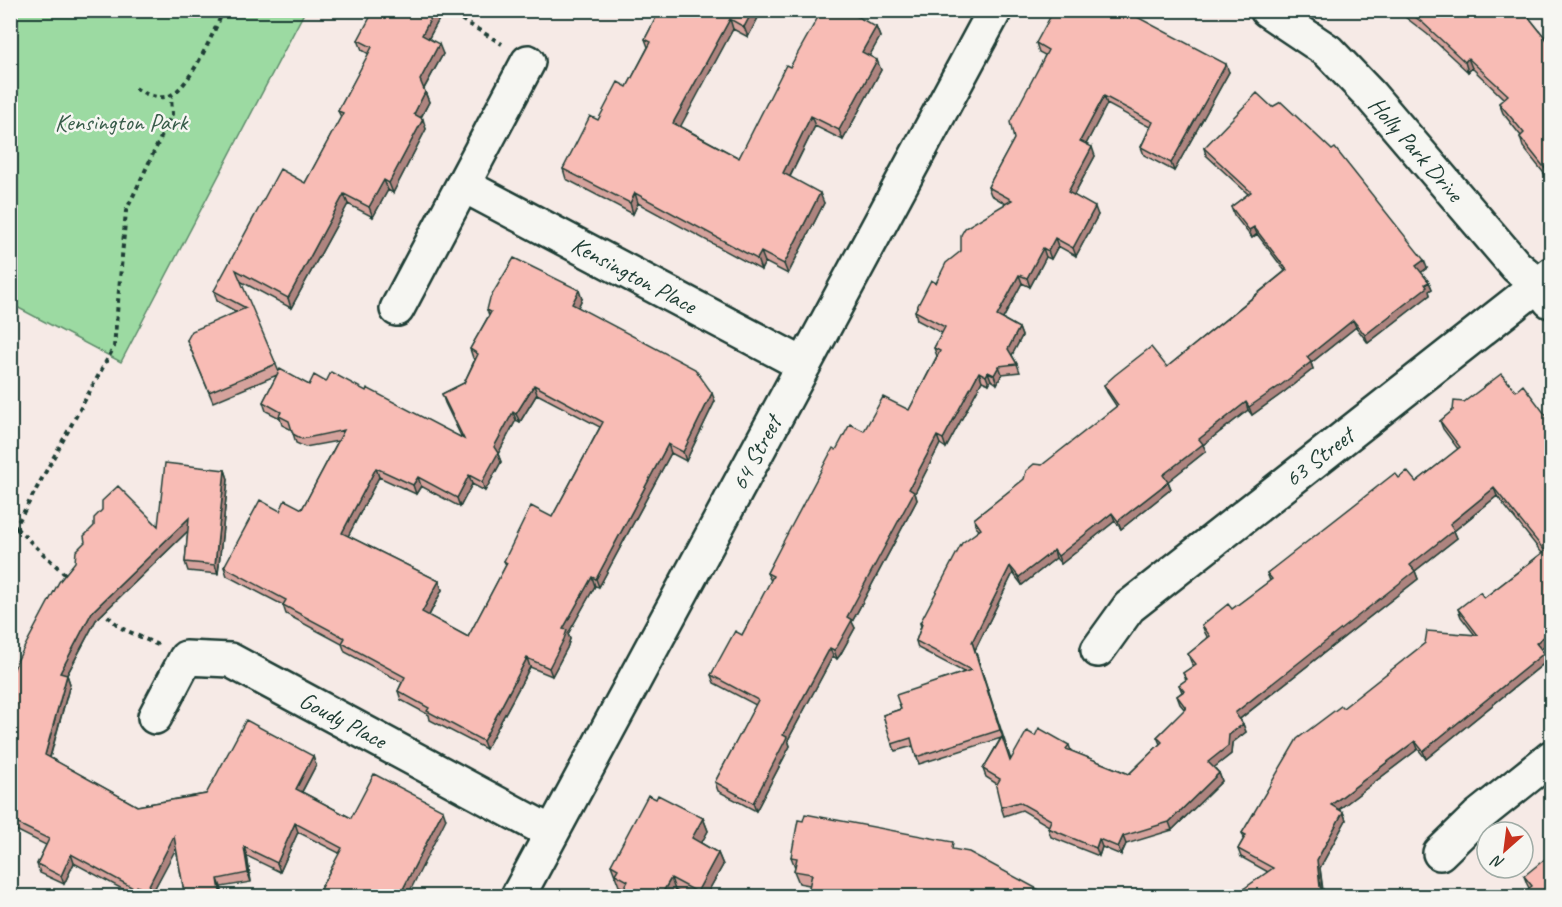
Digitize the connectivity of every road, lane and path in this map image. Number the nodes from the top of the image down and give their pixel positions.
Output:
1 (224, 10) edge
2 (446, 10) edge
3 (995, 10) edge
4 (1267, 10) edge
5 (528, 63) joint
6 (135, 88) dead end
7 (171, 95) junction
8 (463, 185) junction
9 (1547, 287) edge
10 (397, 309) dead end
11 (804, 365) junction
12 (16, 528) junction
13 (10, 537) edge
14 (72, 582) edge
15 (97, 605) edge
16 (1098, 650) dead end
17 (186, 658) junction
18 (155, 717) dead end
19 (1551, 757) edge
20 (552, 833) junction
21 (1440, 853) dead end
22 (518, 897) edge

1 - 7 path
2 - 5 path
3 - 11 street, 64 Street
4 - 9 street, Holly Park Drive
5 - 8 street
6 - 7 path
7 - 12 path
8 - 10 street
8 - 11 street, Kensington Place
9 - 16 street, 63 Street
11 - 20 street, 64 Street
12 - 13 path
12 - 14 path
15 - 17 path
17 - 18 street
17 - 20 street, Goudy Place
19 - 21 street
20 - 22 street, 64 Street

